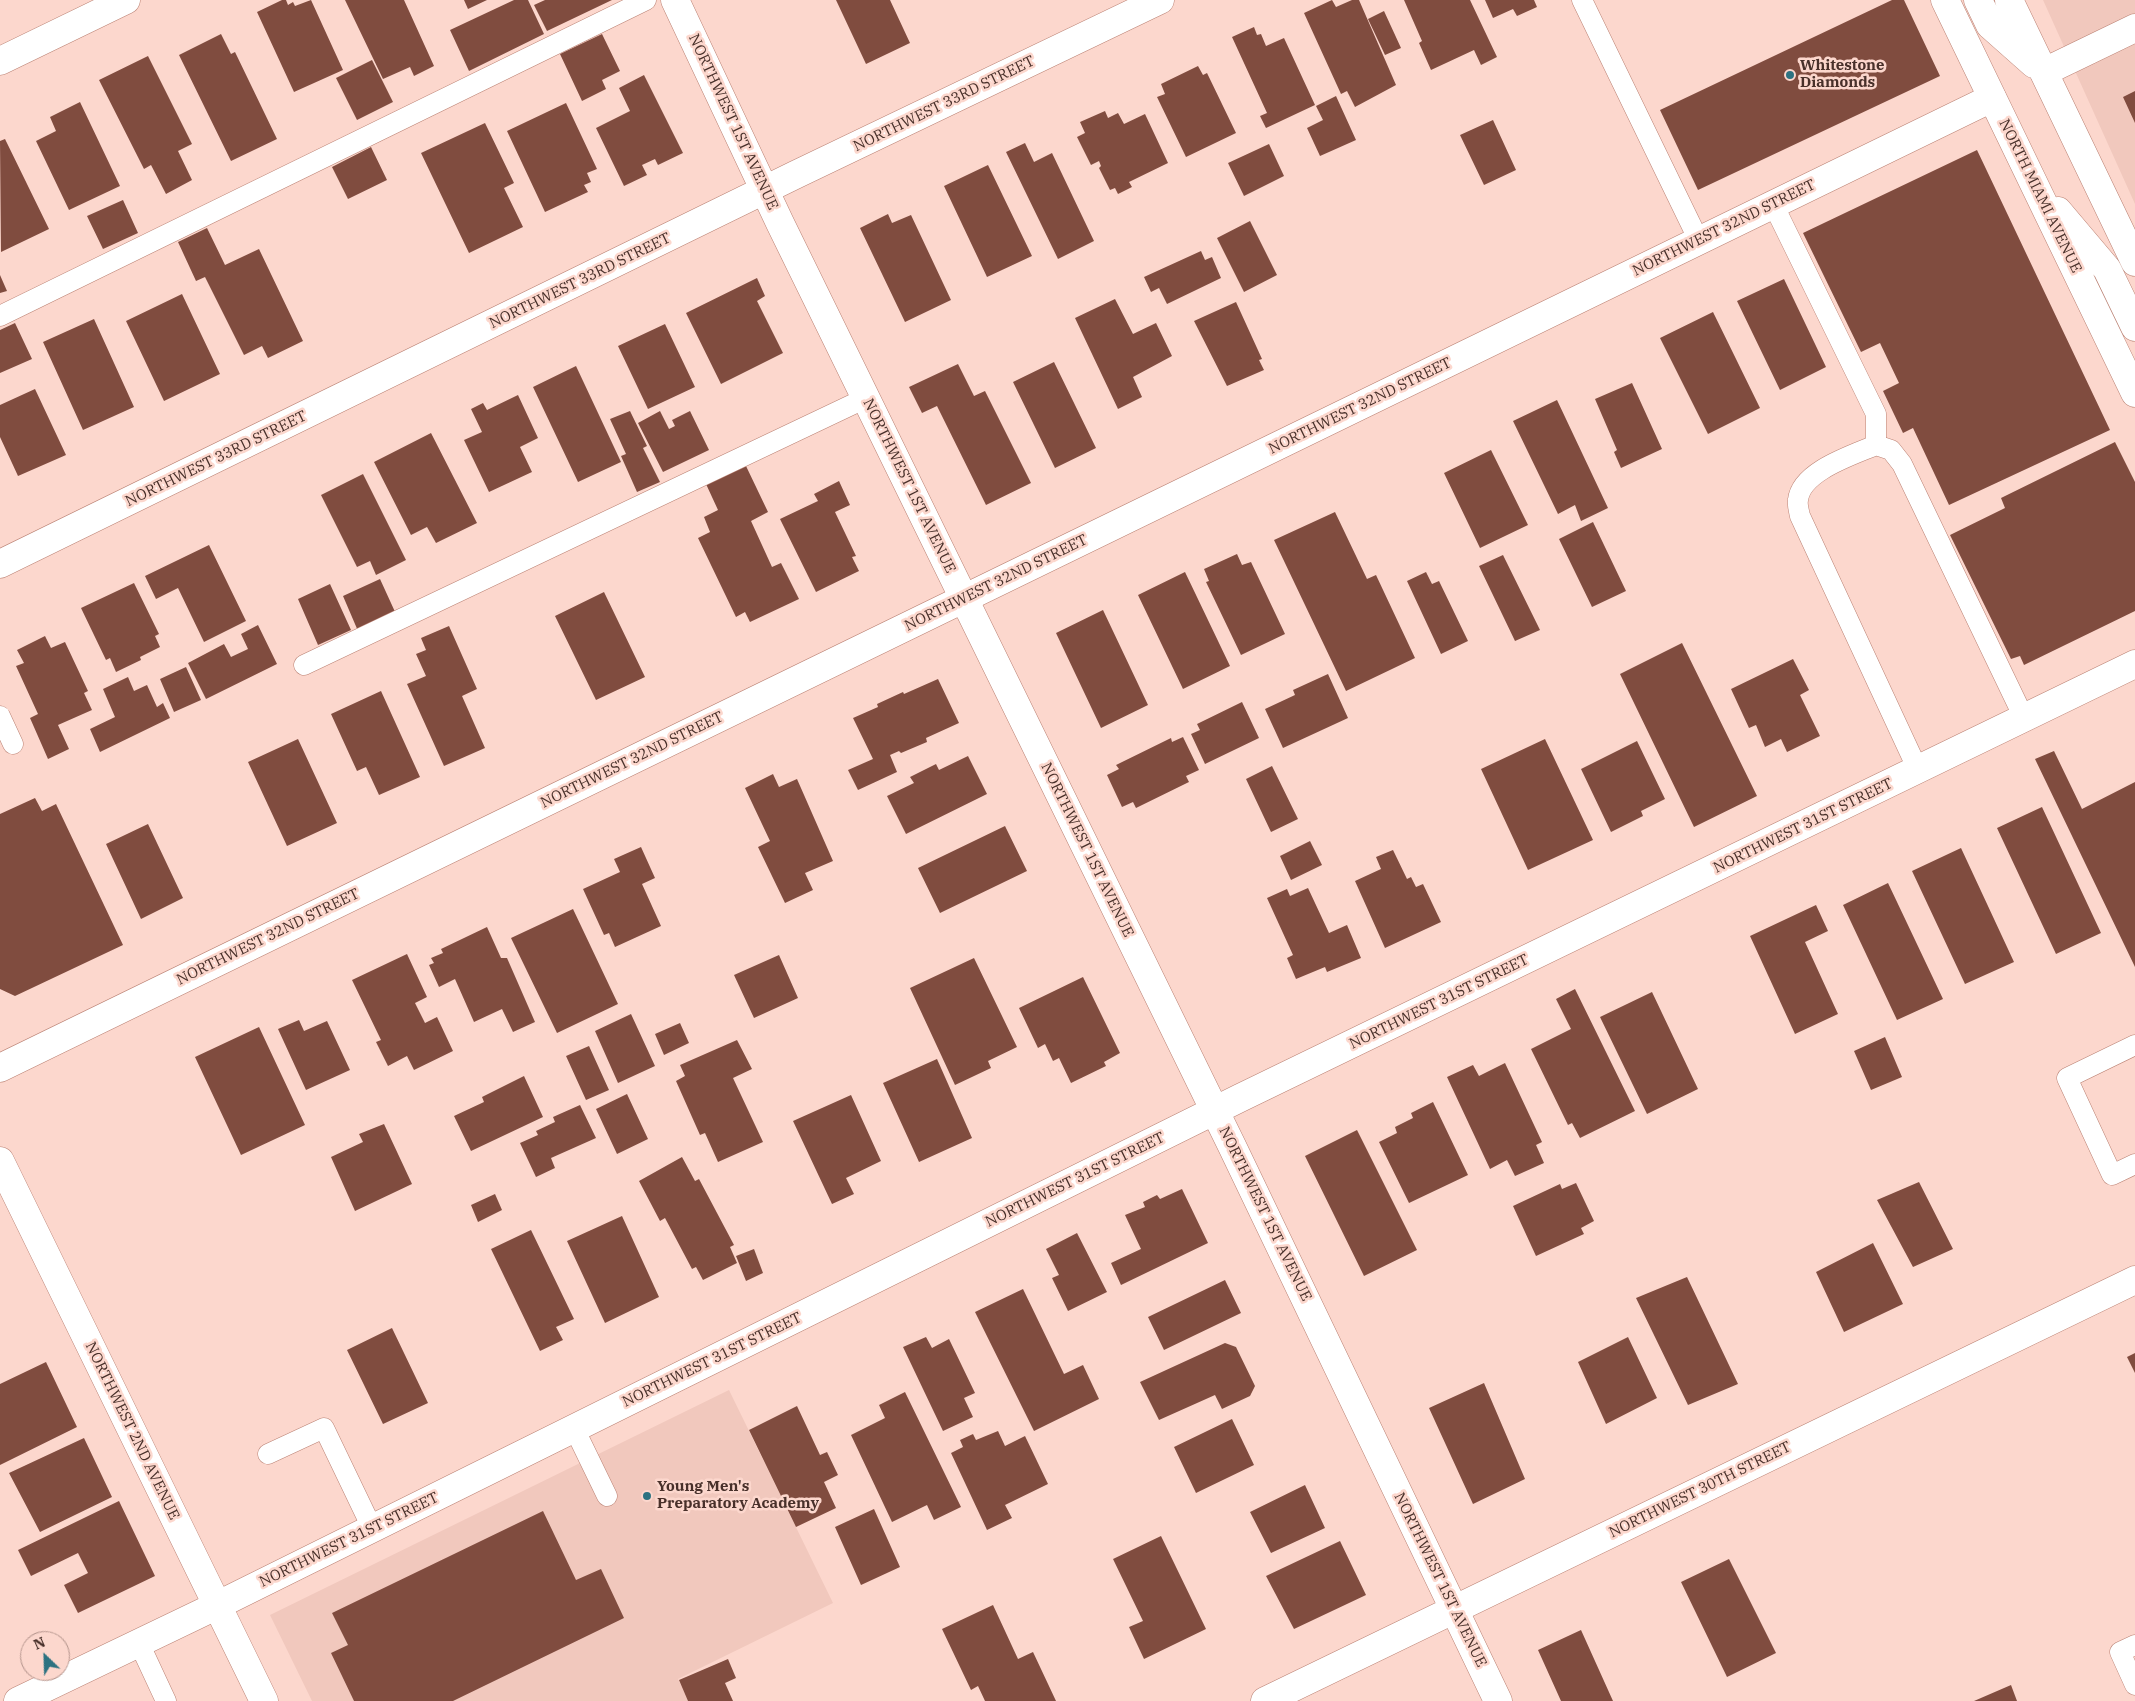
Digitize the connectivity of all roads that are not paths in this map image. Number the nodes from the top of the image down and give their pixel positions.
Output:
1 (126, 0) edge
2 (646, 0) edge
3 (675, 0) edge
4 (1160, 0) edge
5 (1582, 0) edge
6 (1945, 0) edge
7 (1978, 0) edge
8 (2009, 0) edge
9 (2135, 28) edge
10 (1, 58) edge
11 (2044, 72) junction
12 (1992, 98) junction
13 (2032, 179) junction
14 (765, 190) junction
15 (1773, 204) junction
16 (1699, 240) junction
17 (2135, 262) edge
18 (0, 316) edge
19 (2135, 327) edge
20 (2135, 393) edge
21 (866, 398) junction
22 (1876, 445) junction
23 (0, 564) edge
24 (964, 598) junction
25 (2135, 664) edge
26 (304, 665) dead end
27 (0, 716) edge
28 (2024, 718) junction
29 (13, 744) dead end
30 (1918, 770) junction
31 (2135, 1045) edge
32 (0, 1068) edge
33 (1215, 1111) junction
34 (0, 1161) edge
35 (2135, 1164) edge
36 (2135, 1280) edge
37 (574, 1428) junction
38 (268, 1454) dead end
39 (607, 1496) dead end
40 (372, 1528) junction
41 (218, 1605) junction
42 (1454, 1609) junction
43 (139, 1643) junction
44 (2135, 1645) edge
45 (2135, 1685) edge
46 (18, 1701) edge
47 (166, 1701) edge
48 (264, 1701) edge
49 (1266, 1701) edge
50 (1498, 1701) edge

1 - 10 street
2 - 18 lane
3 - 14 street, NORTHWEST 1ST AVENUE
4 - 14 street, NORTHWEST 33RD STREET
5 - 16 lane
6 - 12 street, NORTH MIAMI AVENUE
7 - 11 street
8 - 11 street
9 - 11 street
11 - 17 street
12 - 13 street, NORTH MIAMI AVENUE
12 - 15 street, NORTHWEST 32ND STREET
13 - 19 street
13 - 20 street, NORTH MIAMI AVENUE
14 - 21 street, NORTHWEST 1ST AVENUE
14 - 23 street, NORTHWEST 33RD STREET
15 - 16 street, NORTHWEST 32ND STREET
15 - 22 lane
16 - 24 street, NORTHWEST 32ND STREET
21 - 24 street, NORTHWEST 1ST AVENUE
21 - 26 lane
22 - 28 lane
22 - 30 lane
24 - 32 street, NORTHWEST 32ND STREET
24 - 33 street, NORTHWEST 1ST AVENUE
25 - 28 street, NORTHWEST 31ST STREET
27 - 29 lane
28 - 30 street, NORTHWEST 31ST STREET
30 - 33 street, NORTHWEST 31ST STREET
31 - 35 lane
33 - 37 street, NORTHWEST 31ST STREET
33 - 42 street, NORTHWEST 1ST AVENUE
34 - 41 street, NORTHWEST 2ND AVENUE
36 - 42 street, NORTHWEST 30TH STREET
37 - 39 lane
37 - 40 street, NORTHWEST 31ST STREET
38 - 40 lane
40 - 41 street, NORTHWEST 31ST STREET
41 - 43 street, NORTHWEST 31ST STREET
41 - 48 street, NORTHWEST 2ND AVENUE
42 - 49 street, NORTHWEST 30TH STREET
42 - 50 street, NORTHWEST 1ST AVENUE
43 - 46 street, NORTHWEST 31ST STREET
43 - 47 lane
44 - 45 lane

